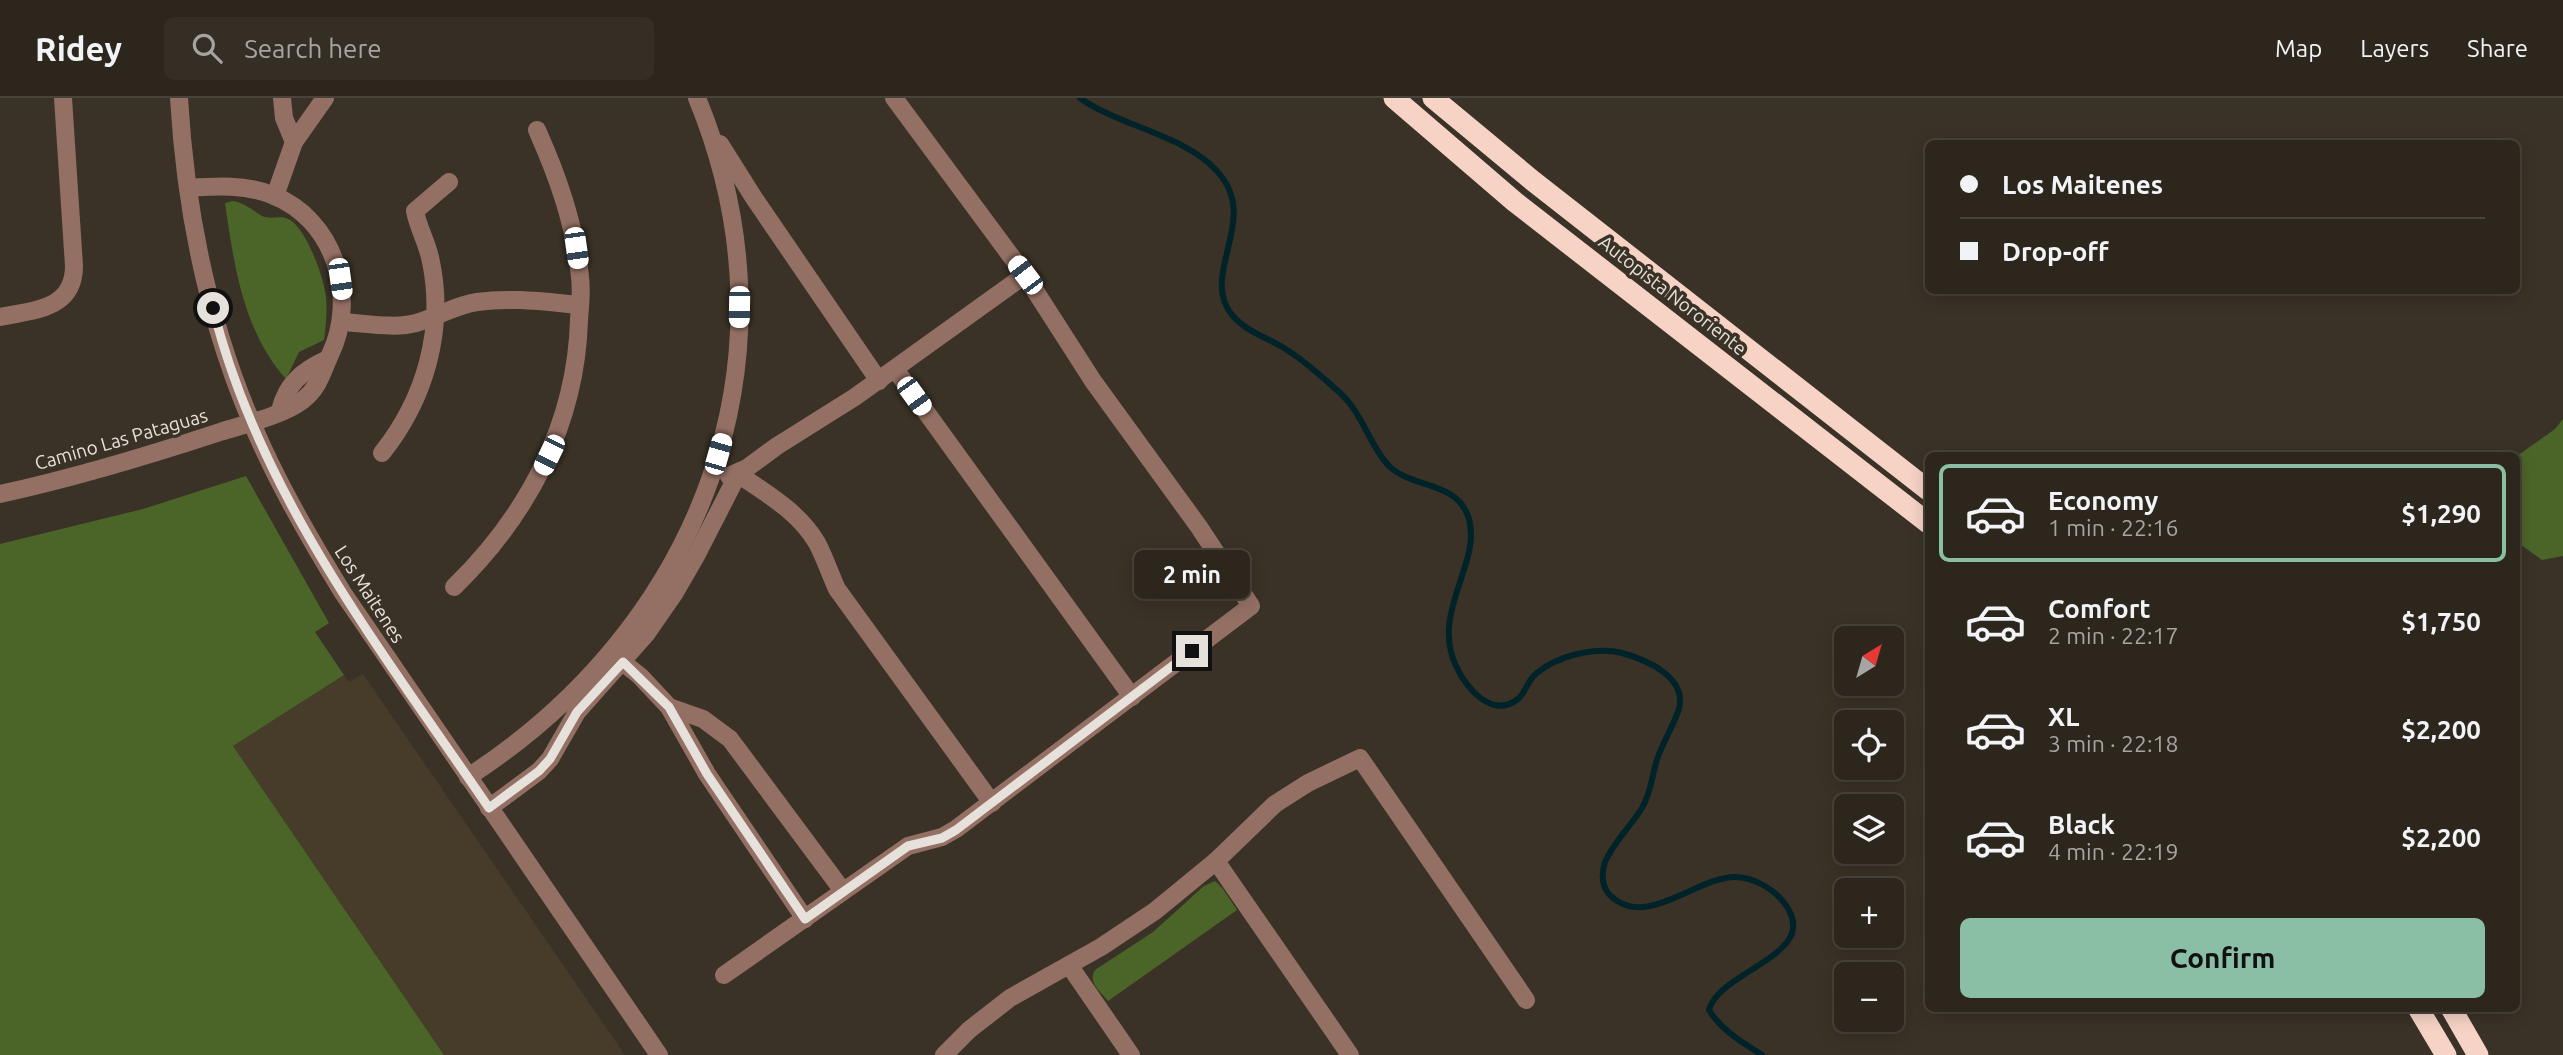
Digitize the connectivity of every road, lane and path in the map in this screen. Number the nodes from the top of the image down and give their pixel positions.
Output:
1 (63, 98) edge
2 (179, 98) edge
3 (282, 98) edge
4 (325, 98) edge
5 (697, 98) edge
6 (894, 98) edge
7 (1394, 98) edge
8 (1433, 98) edge
9 (707, 123) junction
10 (537, 130) dead end
11 (294, 142) junction
12 (449, 182) dead end
13 (188, 188) junction
14 (275, 196) junction
15 (754, 198) junction
16 (729, 200) junction
17 (1025, 275) junction
18 (580, 305) junction
19 (436, 314) junction
20 (0, 317) edge
21 (341, 322) junction
22 (895, 369) junction
23 (879, 381) junction
24 (252, 422) junction
25 (382, 453) dead end
26 (738, 474) junction
27 (712, 478) junction
28 (1925, 488) edge
29 (0, 494) edge
30 (1925, 521) edge
31 (454, 587) dead end
32 (617, 658) junction
33 (1132, 697) junction
34 (669, 707) junction
35 (468, 777) junction
36 (992, 803) junction
37 (489, 808) junction
38 (1216, 861) junction
39 (843, 891) junction
40 (805, 919) junction
41 (1069, 965) junction
42 (724, 975) dead end
43 (1526, 1000) dead end
44 (2420, 1012) edge
45 (2453, 1012) edge
46 (659, 1055) edge
47 (944, 1055) edge
48 (1131, 1055) edge
49 (1350, 1055) edge
50 (2446, 1055) edge
51 (2478, 1055) edge

1 - 20 street
2 - 13 street, Los Maitenes
3 - 11 street
4 - 11 street
5 - 9 street
6 - 17 street
7 - 30 highway, Autopista Nororiente
8 - 28 highway, Autopista Nororiente
9 - 15 street
9 - 16 street
10 - 18 street
11 - 14 street
12 - 19 street
13 - 14 street
13 - 24 street, Los Maitenes
14 - 21 street
15 - 16 street
15 - 23 street
16 - 27 street
17 - 22 street
17 - 33 street
18 - 19 street
18 - 31 street
19 - 21 street
19 - 25 street
21 - 24 street, Camino Las Pataguas
22 - 23 street
22 - 33 street
23 - 26 street
24 - 29 street, Camino Las Pataguas
24 - 35 street, Los Maitenes
26 - 27 street
26 - 32 street
26 - 36 street
27 - 32 street
32 - 34 street
32 - 35 street
32 - 37 street
33 - 36 street
34 - 39 street
34 - 40 street
35 - 37 street, Los Maitenes
36 - 39 street
37 - 46 street, Los Maitenes
38 - 41 street
38 - 43 street
38 - 49 street
39 - 40 street
40 - 42 street
41 - 47 street
41 - 48 street
44 - 50 highway
45 - 51 highway

